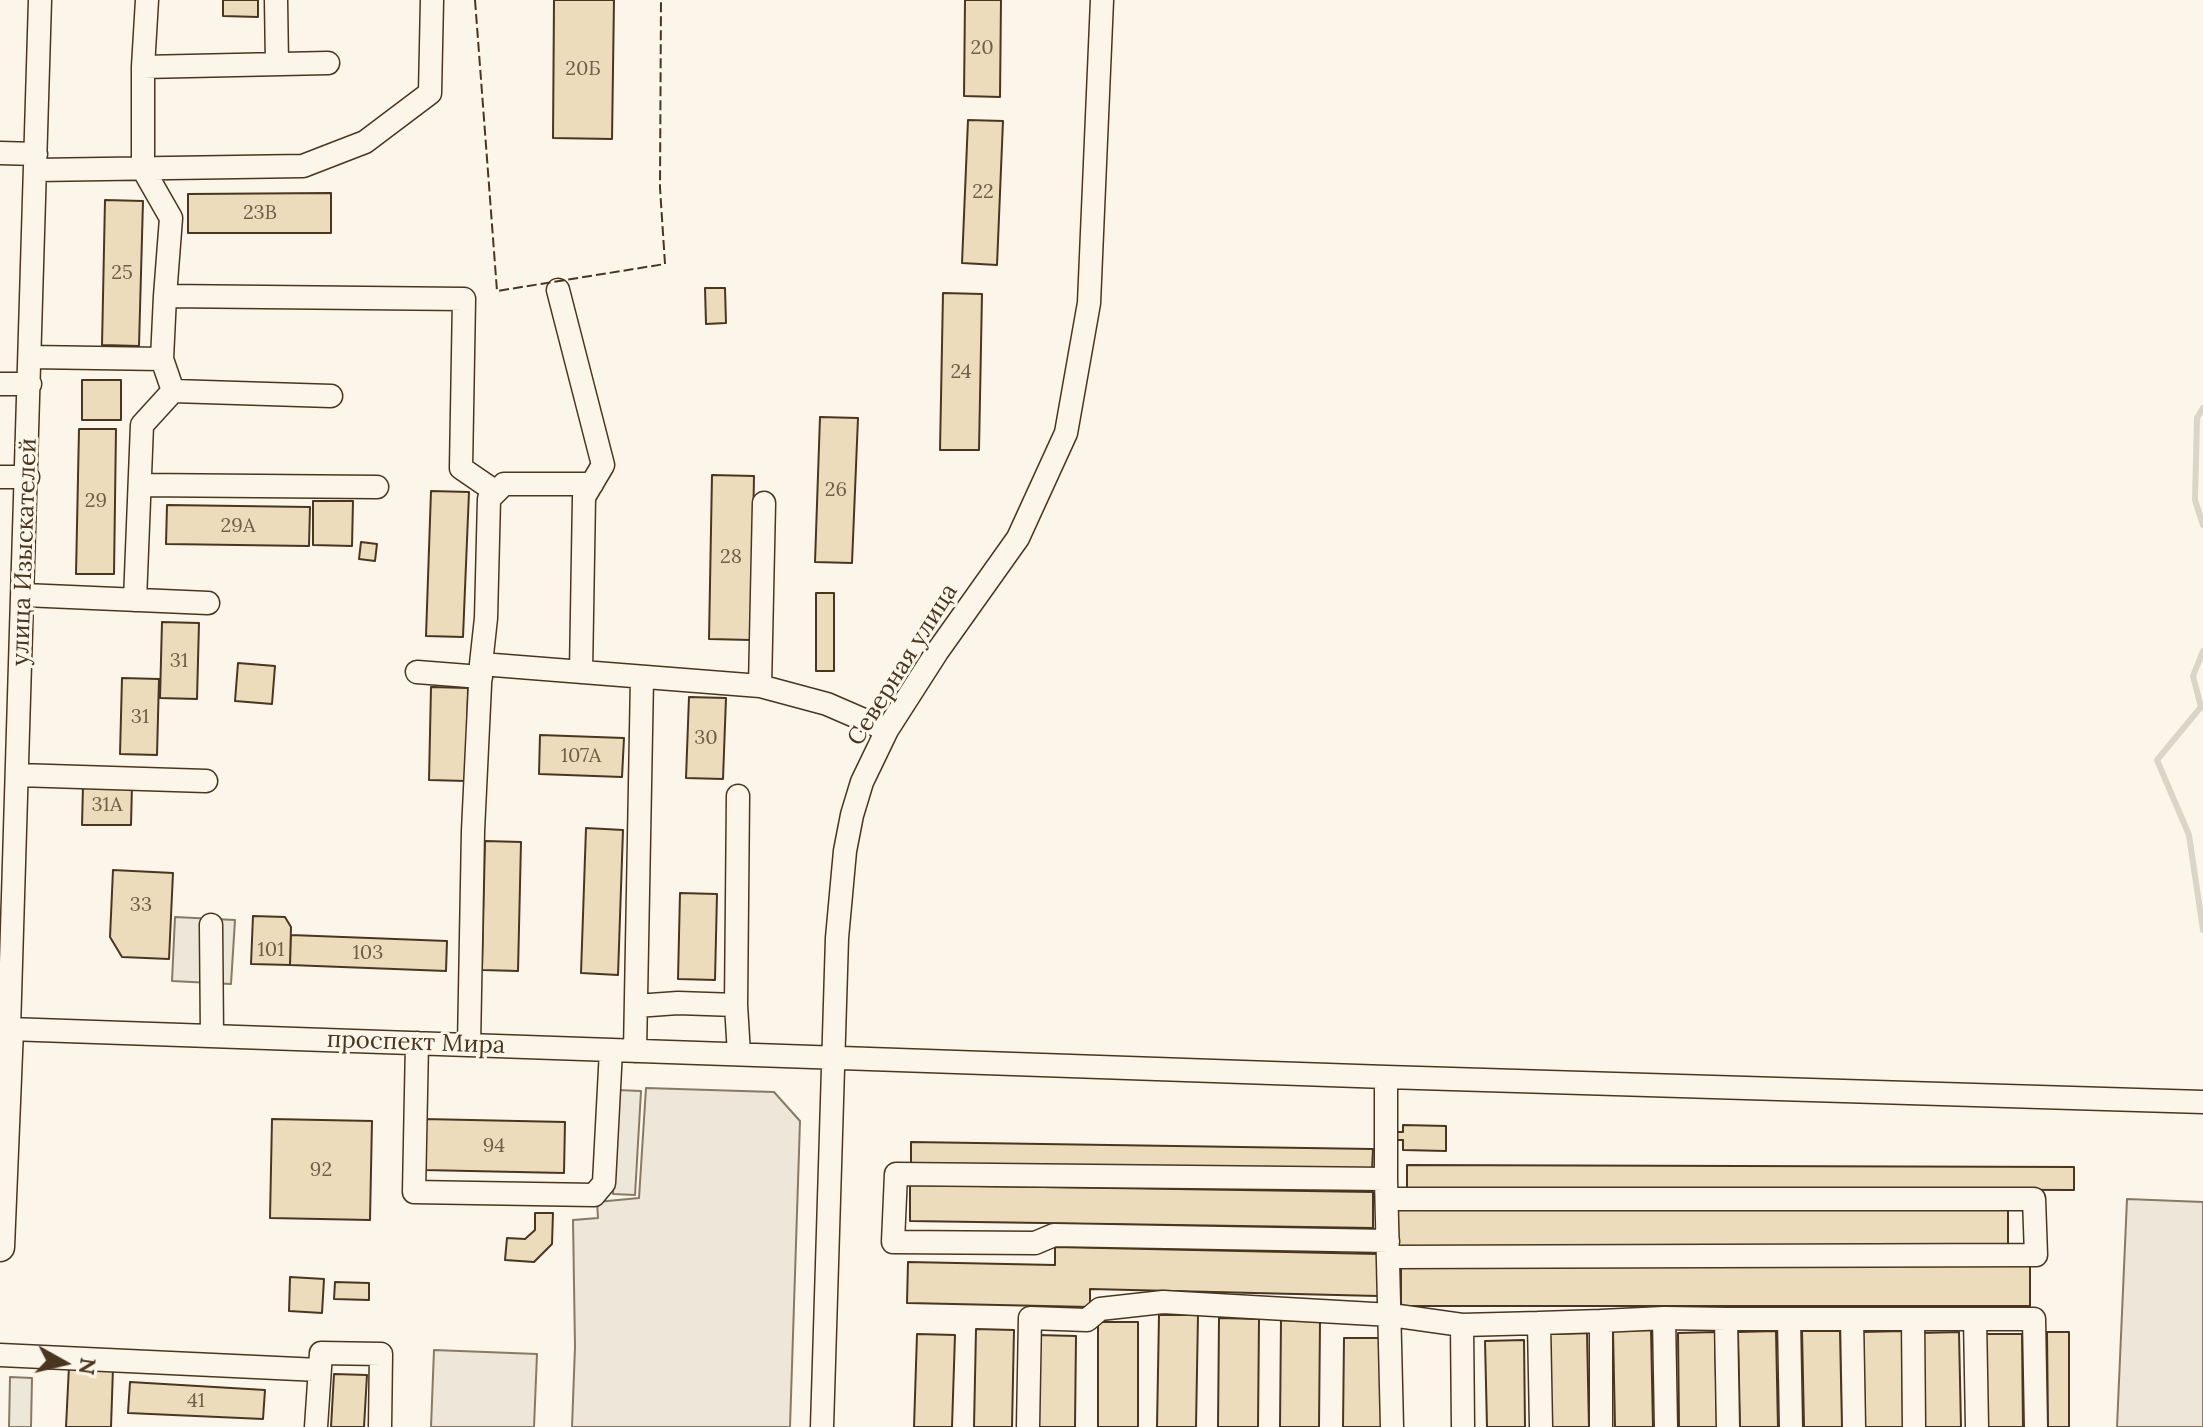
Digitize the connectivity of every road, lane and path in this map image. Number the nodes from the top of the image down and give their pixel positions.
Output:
1 (40, 0) edge
2 (147, 0) edge
3 (276, 0) edge
4 (432, 0) edge
5 (1102, 0) edge
6 (328, 63) dead end
7 (277, 64) junction
8 (143, 67) junction
9 (0, 153) edge
10 (36, 162) junction
11 (143, 169) junction
12 (558, 290) dead end
13 (165, 296) junction
14 (31, 357) junction
15 (162, 359) junction
16 (0, 384) edge
17 (30, 384) junction
18 (173, 391) junction
19 (331, 396) dead end
20 (0, 477) edge
21 (28, 477) junction
22 (592, 484) junction
23 (140, 485) junction
24 (377, 487) dead end
25 (496, 492) junction
26 (764, 503) dead end
27 (24, 595) junction
28 (135, 600) junction
29 (208, 603) dead end
30 (481, 670) junction
31 (417, 672) dead end
32 (581, 672) junction
33 (642, 678) junction
34 (760, 686) junction
35 (10, 714) edge
36 (887, 730) junction
37 (18, 775) junction
38 (206, 781) dead end
39 (738, 796) dead end
40 (211, 925) dead end
41 (736, 1005) junction
42 (636, 1006) junction
43 (5, 1029) edge
44 (212, 1036) junction
45 (417, 1043) junction
46 (469, 1045) junction
47 (611, 1050) junction
48 (635, 1051) junction
49 (739, 1054) junction
50 (832, 1057) junction
51 (1386, 1077) junction
52 (2203, 1102) edge
53 (1386, 1189) junction
54 (0, 1247) edge
55 (1389, 1249) junction
56 (1391, 1315) junction
57 (1664, 1318) junction
58 (1726, 1319) junction
59 (1789, 1319) junction
60 (1852, 1319) junction
61 (1913, 1319) junction
62 (1975, 1319) junction
63 (1601, 1321) junction
64 (1539, 1323) junction
65 (1462, 1325) junction
66 (0, 1355) edge
67 (319, 1370) junction
68 (316, 1427) edge
69 (380, 1427) edge
70 (822, 1427) edge
71 (1028, 1427) edge
72 (1392, 1427) edge
73 (1463, 1427) edge
74 (1541, 1427) edge
75 (1601, 1427) edge
76 (1666, 1427) edge
77 (1728, 1427) edge
78 (1791, 1427) edge
79 (1854, 1427) edge
80 (1914, 1427) edge
81 (1977, 1427) edge
82 (2036, 1427) edge

1 - 10 street, улица Изыскателей
2 - 8 street
3 - 7 street
4 - 11 street
5 - 36 street, Северная улица
6 - 7 street
7 - 8 street
8 - 11 street
9 - 10 street
10 - 11 street
10 - 14 street, улица Изыскателей
11 - 13 street
12 - 22 street
13 - 15 street
13 - 25 street
14 - 15 street
14 - 17 street, улица Изыскателей
15 - 18 street
16 - 17 street
17 - 21 street, улица Изыскателей
18 - 19 street
18 - 23 street
20 - 21 street
21 - 27 street, улица Изыскателей
22 - 25 street
22 - 32 street
23 - 24 street
23 - 28 street
25 - 30 street
26 - 34 street
27 - 28 street
27 - 35 street, улица Изыскателей
28 - 29 street
30 - 31 street
30 - 32 street
30 - 46 street
32 - 33 street
33 - 34 street
33 - 42 street
34 - 36 street
35 - 37 street, улица Изыскателей
36 - 50 street, Северная улица
37 - 38 street
37 - 43 street, улица Изыскателей
39 - 41 street
40 - 44 street
41 - 42 street
41 - 49 street
42 - 48 street
43 - 44 street, проспект Мира
43 - 54 main road, улица Изыскателей
44 - 45 street, проспект Мира
45 - 46 street, проспект Мира
45 - 47 street
46 - 47 street, проспект Мира
47 - 48 street, проспект Мира
48 - 49 street, проспект Мира
49 - 50 street, проспект Мира
50 - 51 street, проспект Мира
50 - 70 street, Северная улица
51 - 52 street, проспект Мира
51 - 53 street
53 - 55 street
53 - 55 street
53 - 55 street
55 - 56 street
56 - 65 street
56 - 71 street
56 - 72 street
57 - 58 street
57 - 63 street
57 - 76 street
58 - 59 street
58 - 77 street
59 - 60 street
59 - 78 street
60 - 61 street
60 - 79 street
61 - 62 street
61 - 80 street
62 - 81 street
62 - 82 street
63 - 64 street
63 - 75 street
64 - 65 street
64 - 74 street
65 - 73 street
66 - 67 street
67 - 68 street
67 - 69 street

